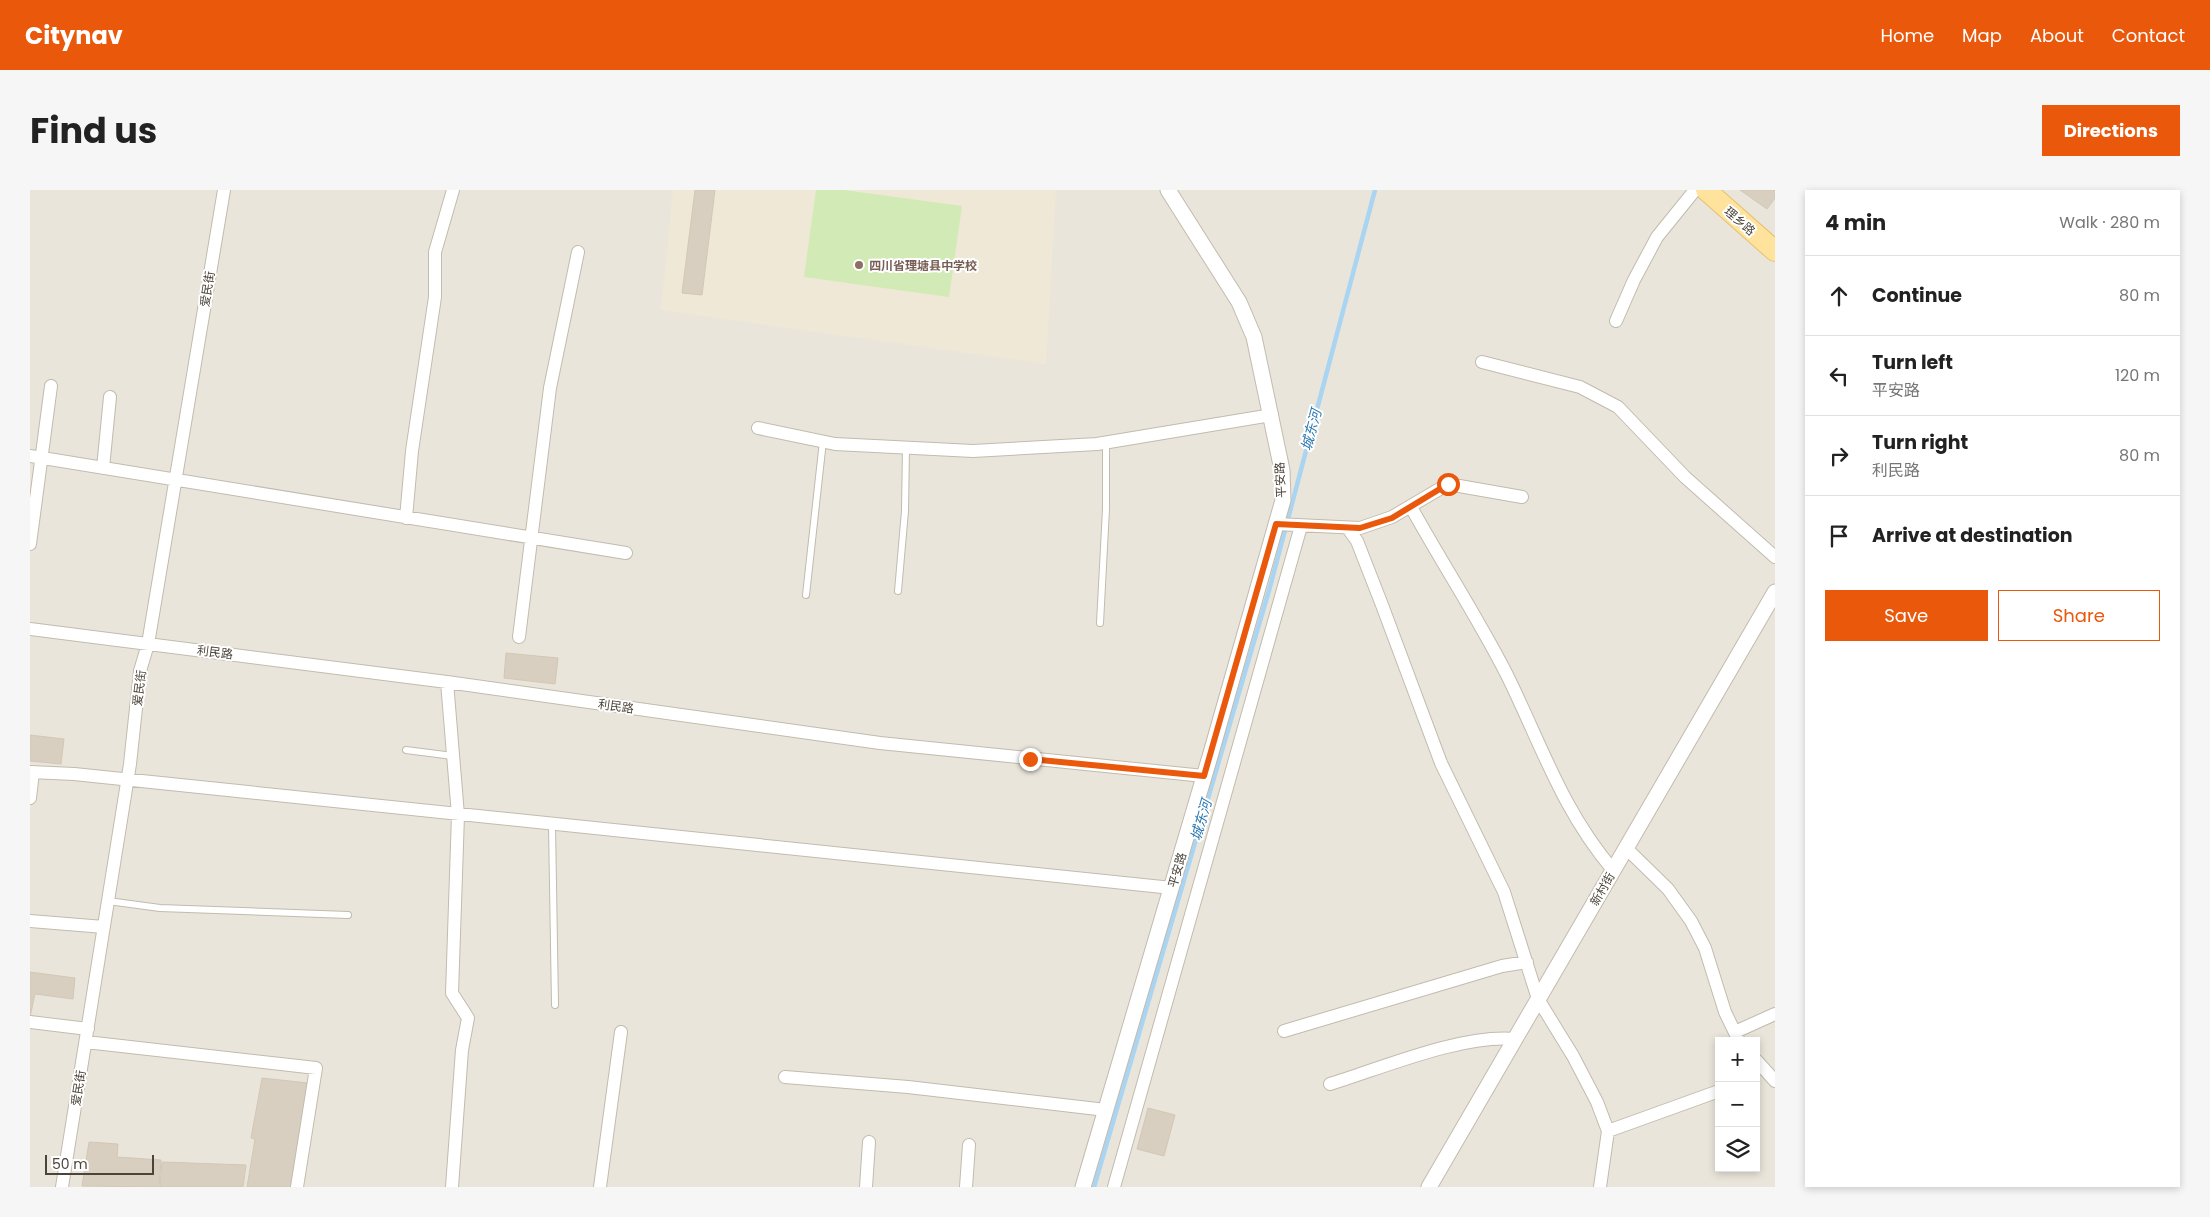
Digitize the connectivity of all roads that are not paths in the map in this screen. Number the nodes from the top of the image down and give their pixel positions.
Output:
1 (224, 190) edge
2 (453, 190) edge
3 (1168, 190) edge
4 (1695, 190) edge
5 (1706, 190) edge
6 (1775, 251) edge
7 (578, 252) dead end
8 (1616, 321) dead end
9 (1482, 362) dead end
10 (51, 386) dead end
11 (110, 396) dead end
12 (1272, 416) junction
13 (758, 428) dead end
14 (823, 441) junction
15 (1106, 442) junction
16 (906, 447) junction
17 (36, 457) edge
18 (103, 468) junction
19 (176, 479) junction
20 (1522, 497) dead end
21 (1411, 507) junction
22 (406, 518) junction
23 (1277, 525) junction
24 (1297, 526) junction
25 (1349, 530) junction
26 (531, 539) junction
27 (30, 544) edge
28 (626, 553) dead end
29 (1775, 556) edge
30 (898, 591) dead end
31 (1775, 592) edge
32 (806, 594) dead end
33 (1100, 623) dead end
34 (30, 629) edge
35 (519, 637) dead end
36 (148, 644) junction
37 (448, 682) junction
38 (406, 750) dead end
39 (453, 756) junction
40 (32, 772) edge
41 (1204, 776) junction
42 (127, 781) junction
43 (30, 798) edge
44 (458, 815) junction
45 (552, 824) junction
46 (1626, 848) junction
47 (1613, 870) junction
48 (1172, 888) junction
49 (108, 901) junction
50 (348, 915) dead end
51 (30, 921) edge
52 (104, 927) junction
53 (1527, 962) junction
54 (1538, 999) junction
55 (555, 1005) dead end
56 (1775, 1014) edge
57 (30, 1022) edge
58 (621, 1032) dead end
59 (1284, 1032) dead end
60 (87, 1035) junction
61 (1737, 1036) edge
62 (1515, 1039) junction
63 (1760, 1066) edge
64 (784, 1077) dead end
65 (1767, 1077) edge
66 (1330, 1084) dead end
67 (1715, 1092) edge
68 (1106, 1110) junction
69 (1608, 1131) junction
70 (869, 1142) dead end
71 (969, 1144) dead end
72 (62, 1187) edge
73 (297, 1187) edge
74 (452, 1187) edge
75 (600, 1187) edge
76 (866, 1187) edge
77 (966, 1187) edge
78 (1083, 1187) edge
79 (1114, 1187) edge
80 (1429, 1187) edge
81 (1600, 1187) edge

1 - 19 street, 爱民街
2 - 22 street
3 - 12 street, 平安路
4 - 8 street
5 - 6 main road, 理乡路
7 - 26 street
9 - 29 street
10 - 17 street
11 - 18 street
12 - 15 street
12 - 23 street, 平安路
13 - 14 street
14 - 16 street
14 - 32 lane
15 - 16 street
15 - 33 lane
16 - 30 lane
17 - 18 street
17 - 27 street
18 - 19 street
19 - 22 street
19 - 36 street, 爱民街
20 - 21 street
21 - 25 street
21 - 47 street
22 - 26 street
23 - 24 street
23 - 41 street, 平安路
24 - 25 street
24 - 79 street
25 - 53 street
26 - 28 street
26 - 35 street
31 - 46 street, 新村街
34 - 36 street, 利民路
36 - 37 street, 利民路
36 - 42 street, 爱民街
37 - 39 street
37 - 41 street, 利民路
38 - 39 lane
39 - 44 street
40 - 42 street
40 - 43 street
41 - 48 street, 平安路
42 - 44 street
42 - 49 street, 爱民街
44 - 45 street
44 - 74 street
45 - 48 street
45 - 55 lane
46 - 47 street, 新村街
46 - 61 street
47 - 54 street, 新村街
48 - 68 street, 平安路
49 - 50 lane
49 - 52 street, 爱民街
51 - 52 street
52 - 60 street, 爱民街
53 - 54 street
53 - 59 street
54 - 62 street, 新村街
54 - 69 street
56 - 61 street
57 - 60 street
58 - 75 street
60 - 72 street, 爱民街
60 - 73 street
62 - 66 street
62 - 80 street, 新村街
63 - 65 street
64 - 68 street
67 - 69 street
68 - 78 street, 平安路
69 - 81 street
70 - 76 street
71 - 77 street

